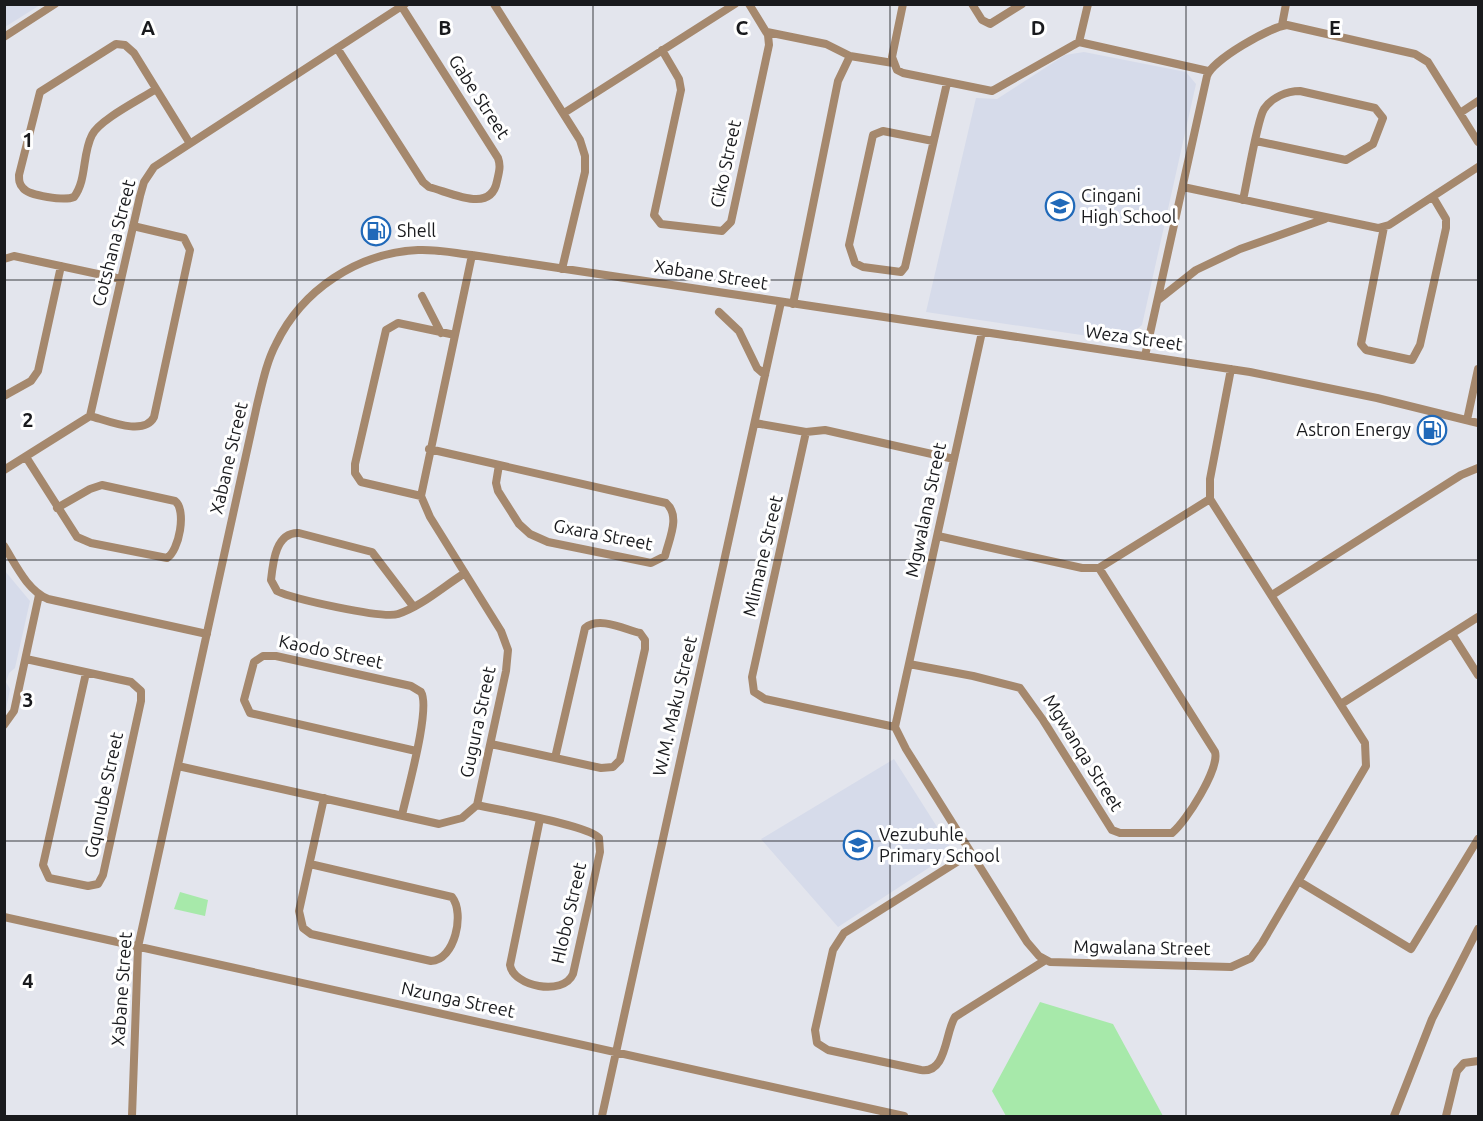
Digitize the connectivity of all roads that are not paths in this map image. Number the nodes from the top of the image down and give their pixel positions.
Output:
1 (56, 4) edge
2 (494, 4) edge
3 (735, 4) edge
4 (749, 4) edge
5 (903, 4) edge
6 (972, 4) edge
7 (1022, 4) edge
8 (1088, 4) edge
9 (1286, 4) edge
10 (403, 6) edge
11 (1282, 25) junction
12 (767, 32) junction
13 (4, 37) edge
14 (1079, 42) junction
15 (337, 48) junction
16 (662, 50) junction
17 (850, 56) junction
18 (893, 63) junction
19 (1208, 71) junction
20 (947, 83) junction
21 (156, 89) junction
22 (1479, 101) edge
23 (1460, 113) junction
24 (564, 114) junction
25 (933, 141) junction
26 (1256, 141) junction
27 (1479, 141) edge
28 (189, 142) junction
29 (1479, 167) edge
30 (1183, 187) junction
31 (1433, 197) junction
32 (1243, 200) junction
33 (1326, 219) junction
34 (133, 226) junction
35 (1384, 227) junction
36 (472, 255) junction
37 (4, 259) edge
38 (61, 266) junction
39 (562, 269) junction
40 (122, 279) junction
41 (422, 296) dead end
42 (1157, 301) junction
43 (781, 302) junction
44 (794, 304) junction
45 (720, 312) dead end
46 (441, 332) junction
47 (982, 332) junction
48 (455, 335) junction
49 (1145, 356) junction
50 (1231, 369) junction
51 (1479, 369) edge
52 (765, 375) junction
53 (4, 396) edge
54 (90, 416) junction
55 (1467, 420) junction
56 (755, 423) junction
57 (1479, 423) edge
58 (806, 432) junction
59 (429, 449) junction
60 (26, 457) junction
61 (954, 459) junction
62 (499, 465) junction
63 (1479, 468) edge
64 (4, 470) edge
65 (421, 496) junction
66 (1210, 499) junction
67 (57, 508) junction
68 (938, 536) junction
69 (4, 546) edge
70 (1099, 568) junction
71 (465, 573) junction
72 (39, 595) junction
73 (1272, 595) junction
74 (413, 606) junction
75 (1479, 616) edge
76 (207, 634) junction
77 (1452, 634) junction
78 (26, 659) junction
79 (909, 664) junction
80 (86, 673) junction
81 (1479, 675) edge
82 (1341, 704) junction
83 (4, 725) edge
84 (896, 727) junction
85 (491, 744) junction
86 (416, 751) junction
87 (555, 758) junction
88 (178, 766) junction
89 (324, 798) junction
90 (477, 805) junction
91 (402, 815) junction
92 (540, 819) junction
93 (1479, 839) edge
94 (971, 853) junction
95 (309, 864) junction
96 (1300, 882) junction
97 (4, 917) edge
98 (1479, 929) edge
99 (138, 946) junction
100 (1044, 961) junction
101 (616, 1052) junction
102 (1479, 1062) edge
103 (132, 1116) edge
104 (602, 1116) edge
105 (904, 1116) edge
106 (1394, 1116) edge
107 (1446, 1116) edge

1 - 13 street
2 - 24 street
3 - 16 street
4 - 12 street
5 - 18 street
6 - 7 street
8 - 14 street
9 - 11 street
10 - 15 street, Cotshana Street
10 - 15 street, Gabe Street
11 - 19 street
11 - 23 street
12 - 16 street, Ciko Street
12 - 17 street
14 - 19 street
14 - 20 street
15 - 28 street, Cotshana Street
16 - 24 street
17 - 18 street
17 - 44 street
18 - 20 street
19 - 30 street
20 - 25 street
21 - 21 street
21 - 28 street
22 - 23 street
23 - 27 street
24 - 39 street
25 - 25 street
26 - 26 street
26 - 32 street
28 - 34 street, Cotshana Street
29 - 31 street
30 - 32 street
30 - 42 street
31 - 35 street
31 - 35 street
32 - 33 street
33 - 35 street
33 - 42 street
34 - 40 street, Cotshana Street
34 - 54 street
36 - 39 street, Xabane Street
36 - 48 street
36 - 76 street, Xabane Street
37 - 38 street
38 - 40 street
38 - 53 street
39 - 43 street, Xabane Street
40 - 54 street, Cotshana Street
41 - 46 street
42 - 49 street
43 - 44 street, Weza Street
43 - 52 street, W.M. Maku Street
44 - 47 street, Weza Street
45 - 52 street
46 - 48 street
46 - 65 street
47 - 49 street, Weza Street
47 - 61 street, Mgwalana Street
48 - 59 street
49 - 50 street, Weza Street
50 - 55 street, Weza Street
50 - 66 street
51 - 55 street
52 - 56 street, W.M. Maku Street
54 - 60 street
55 - 57 street, Weza Street
56 - 58 street
56 - 101 street, W.M. Maku Street
58 - 61 street
58 - 84 street, Mlimane Street
59 - 62 street, Gxara Street
59 - 65 street
60 - 64 street
60 - 67 street
61 - 68 street, Mgwalana Street
62 - 62 street, Gxara Street
63 - 73 street
65 - 71 street, Gugura Street
66 - 70 street
66 - 73 street, Mgwalana Street
67 - 67 street
68 - 70 street
68 - 79 street, Mgwalana Street
69 - 72 street
70 - 79 street, Mgwanqa Street
71 - 74 street
71 - 85 street, Gugura Street
72 - 76 street
72 - 78 street
73 - 82 street, Mgwalana Street
74 - 74 street
75 - 77 street
76 - 88 street, Xabane Street
77 - 81 street
77 - 82 street
78 - 80 street, Gqunube Street
78 - 83 street
79 - 84 street, Mgwalana Street
80 - 80 street, Gqunube Street
82 - 96 street, Mgwalana Street
84 - 94 street
85 - 87 street
85 - 90 street, Gugura Street
86 - 86 street, Kaodo Street
86 - 91 street, Kaodo Street
87 - 87 street
88 - 89 street, Gugura Street
88 - 99 street, Xabane Street
89 - 91 street, Gugura Street
89 - 95 street
90 - 91 street, Gugura Street
90 - 92 street, Hlobo Street
92 - 92 street, Hlobo Street
93 - 96 street
94 - 100 street
94 - 100 street
95 - 95 street
96 - 100 street, Mgwalana Street
97 - 99 street, Nzunga Street
98 - 106 street
99 - 101 street, Nzunga Street
99 - 103 street, Xabane Street
101 - 104 street, W.M. Maku Street
101 - 105 street, Nzunga Street
102 - 107 street

